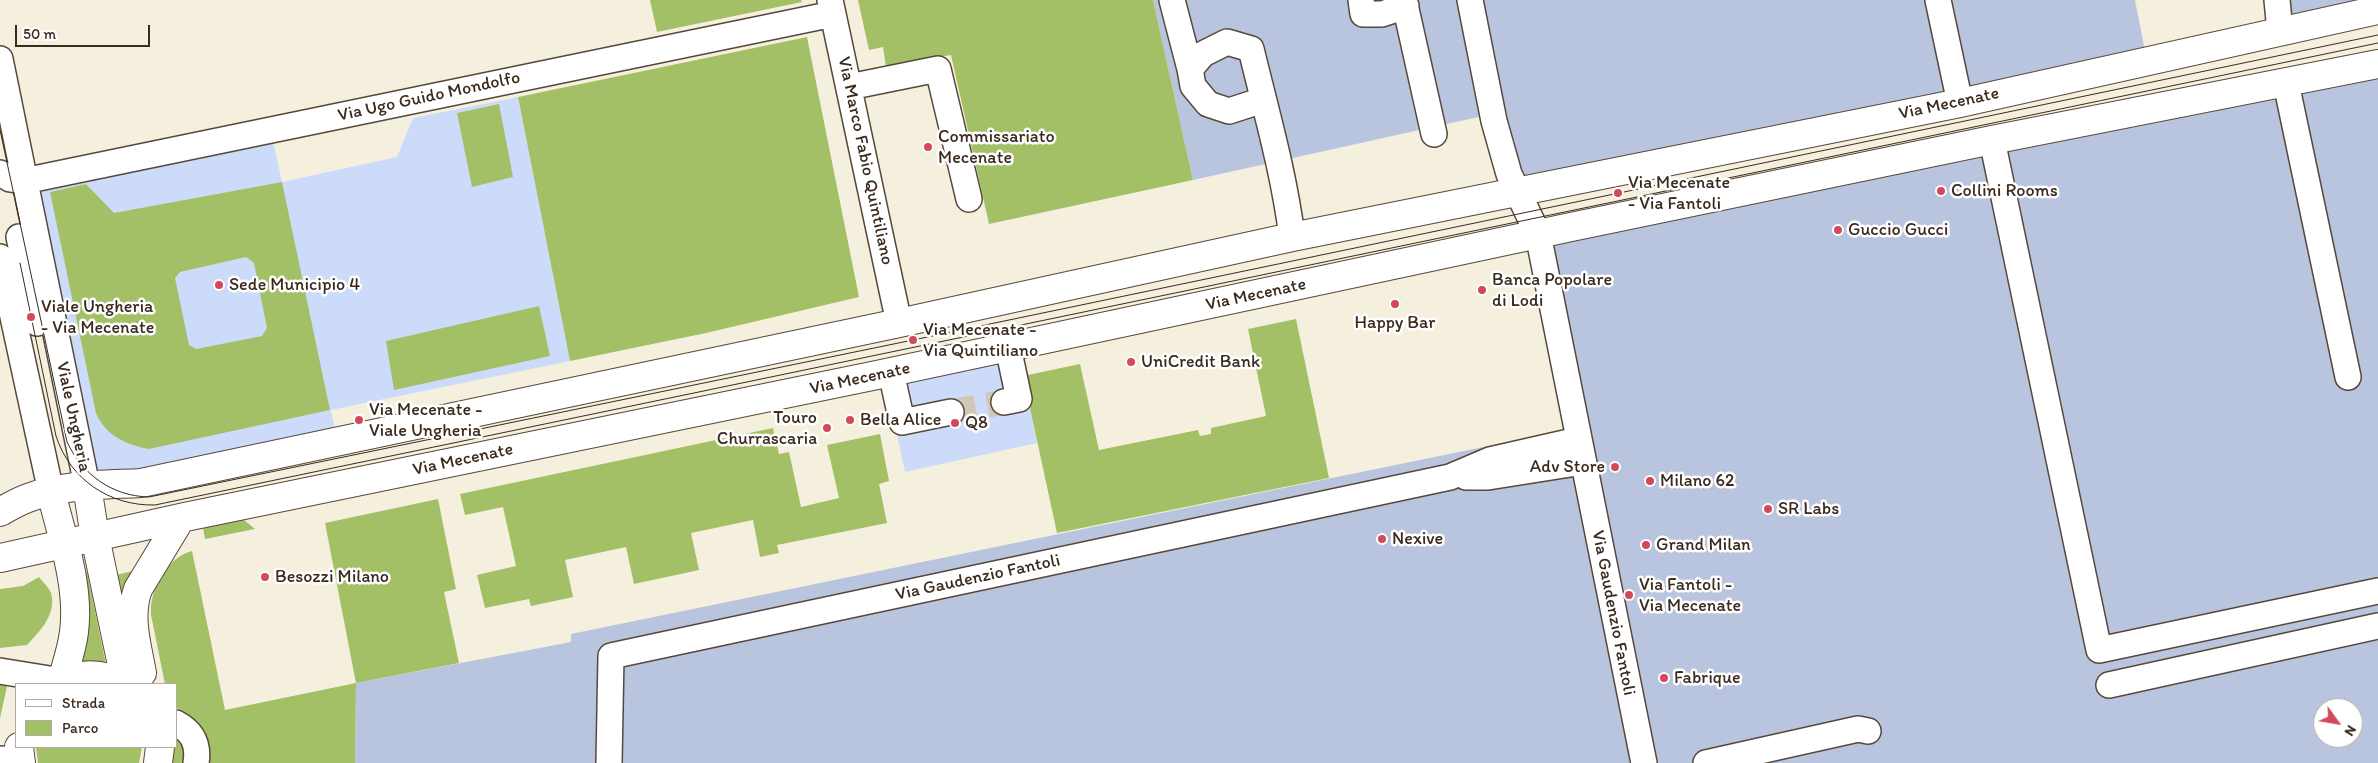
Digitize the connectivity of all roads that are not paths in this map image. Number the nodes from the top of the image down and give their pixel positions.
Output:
1 (1172, 0) edge
2 (1361, 0) edge
3 (1470, 0) edge
4 (1938, 0) edge
5 (2276, 0) edge
6 (1405, 3) edge
7 (831, 7) edge
8 (2378, 10) edge
9 (2280, 31) junction
10 (0, 59) edge
11 (2378, 64) edge
12 (1190, 68) junction
13 (2286, 83) junction
14 (849, 87) junction
15 (1263, 100) junction
16 (1960, 102) junction
17 (1434, 134) dead end
18 (1992, 140) junction
19 (0, 144) edge
20 (10, 177) edge
21 (1517, 191) junction
22 (969, 199) dead end
23 (1538, 234) junction
24 (1292, 236) junction
25 (0, 256) edge
26 (899, 323) junction
27 (1008, 347) junction
28 (891, 372) junction
29 (2348, 377) dead end
30 (1011, 400) dead end
31 (952, 412) tunnel mouth
32 (1581, 451) junction
33 (87, 486) junction
34 (51, 492) junction
35 (0, 512) edge
36 (181, 518) junction
37 (96, 537) junction
38 (64, 544) junction
39 (0, 558) edge
40 (2378, 590) edge
41 (2378, 626) edge
42 (0, 671) edge
43 (58, 683) edge
44 (122, 683) edge
45 (125, 683) edge
46 (144, 683) edge
47 (2109, 685) dead end
48 (178, 724) edge
49 (1865, 728) dead end
50 (160, 748) edge
51 (158, 763) edge
52 (196, 763) edge
53 (609, 763) edge
54 (1644, 763) edge
55 (1706, 763) edge

1 - 12 street
2 - 6 street
3 - 21 street
4 - 16 street
5 - 9 street
6 - 17 street
7 - 14 street, Via Marco Fabio Quintiliano
7 - 20 street, Via Ugo Guido Mondolfo
8 - 9 main road, Via Mecenate
9 - 16 main road, Via Mecenate
10 - 20 street, Viale Ungheria
11 - 13 main road, Via Mecenate
12 - 15 street
12 - 15 street
13 - 18 main road, Via Mecenate
13 - 29 street
14 - 22 street
14 - 26 street, Via Marco Fabio Quintiliano
15 - 24 street
16 - 21 main road, Via Mecenate
18 - 23 main road, Via Mecenate
18 - 40 street
19 - 20 street
20 - 33 street, Viale Ungheria
21 - 23 street
21 - 24 main road, Via Mecenate
23 - 27 main road, Via Mecenate
23 - 32 street, Via Gaudenzio Fantoli
24 - 26 main road, Via Mecenate
25 - 34 street, Viale Ungheria
26 - 33 main road, Via Mecenate
27 - 28 main road, Via Mecenate
27 - 30 street
28 - 31 street
28 - 36 main road, Via Mecenate
32 - 53 street, Via Gaudenzio Fantoli
32 - 54 street, Via Gaudenzio Fantoli
33 - 34 main road, Via Mecenate
33 - 37 main road
34 - 35 main road, Via Mecenate
34 - 38 main road
36 - 37 main road, Via Mecenate
36 - 46 main road
37 - 38 main road, Via Mecenate
37 - 45 main road
38 - 39 main road, Via Mecenate
38 - 43 main road
41 - 47 street
42 - 43 street
43 - 44 main road
48 - 52 street
49 - 55 street
50 - 51 main road

